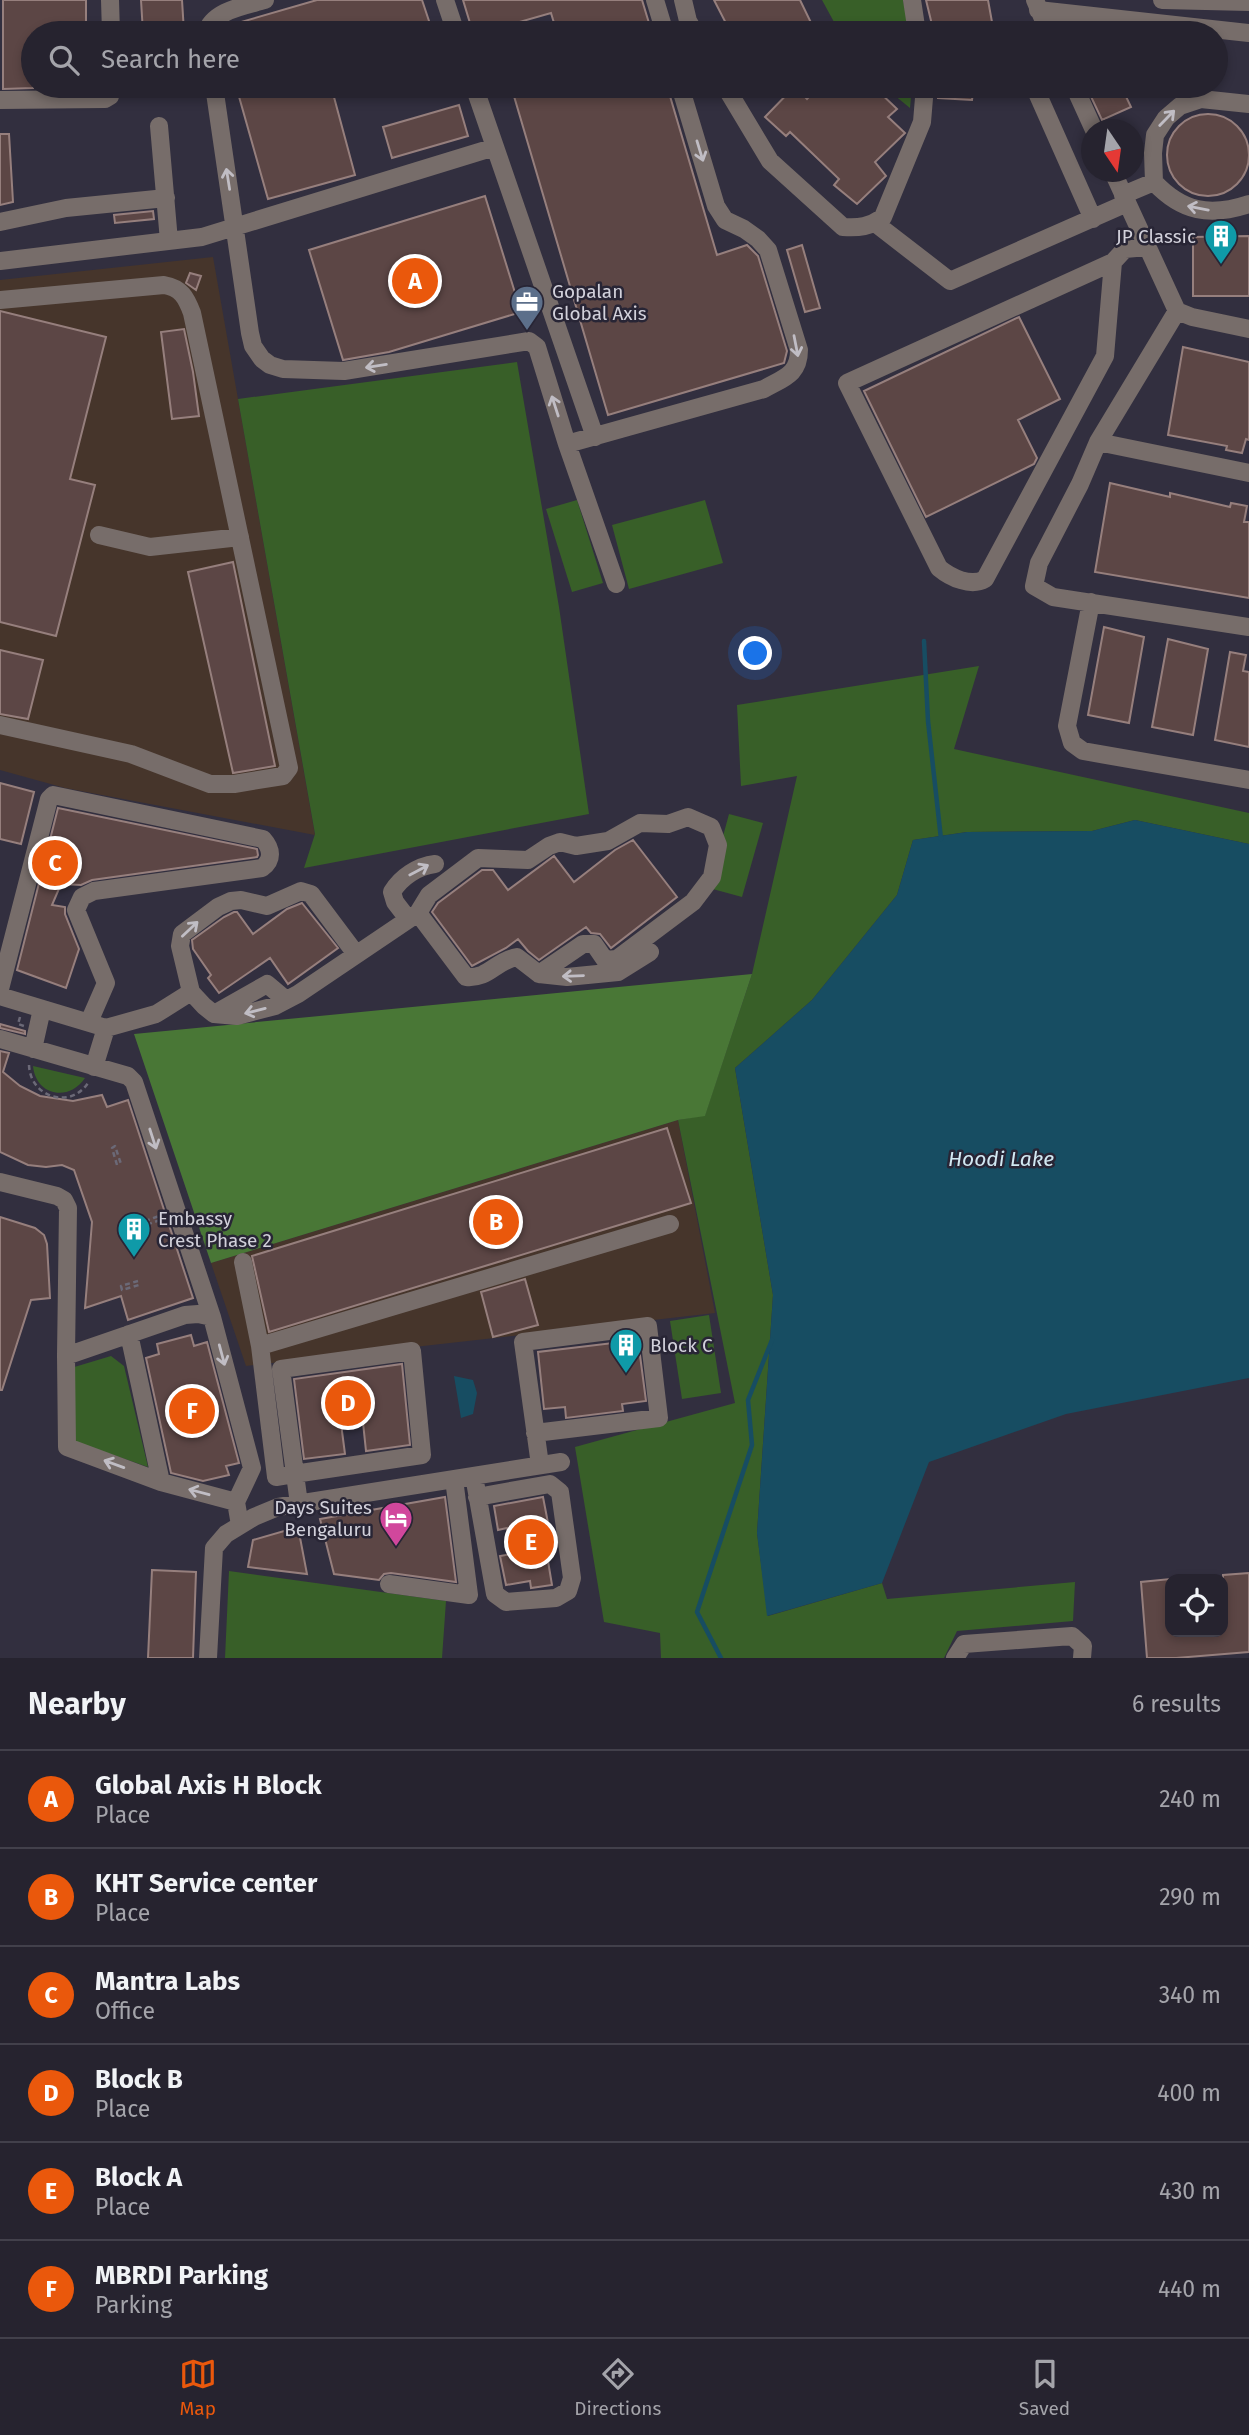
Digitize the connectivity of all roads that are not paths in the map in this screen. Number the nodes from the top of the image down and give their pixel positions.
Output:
1 (110, 0) edge
2 (265, 0) edge
3 (444, 0) edge
4 (655, 0) edge
5 (683, 0) edge
6 (912, 0) edge
7 (1162, 0) edge
8 (1195, 1) edge
9 (1249, 2) edge
10 (1037, 5) edge
11 (111, 21) edge
12 (213, 21) edge
13 (452, 21) edge
14 (661, 21) edge
15 (688, 21) edge
16 (915, 21) edge
17 (1158, 21) edge
18 (1228, 30) edge
19 (1249, 33) edge
20 (107, 98) edge
21 (216, 98) edge
22 (478, 98) edge
23 (684, 98) edge
24 (732, 98) edge
25 (924, 98) edge
26 (1039, 98) edge
27 (1079, 98) edge
28 (0, 100) edge
29 (1249, 104) edge
30 (1089, 119) edge
31 (159, 126) dead end
32 (495, 147) junction
33 (1154, 181) junction
34 (1117, 182) edge
35 (166, 198) junction
36 (1125, 199) junction
37 (1249, 204) edge
38 (1093, 219) junction
39 (0, 222) edge
40 (875, 223) junction
41 (235, 226) junction
42 (169, 241) junction
43 (1147, 247) junction
44 (0, 261) edge
45 (1113, 262) junction
46 (0, 300) edge
47 (1177, 311) junction
48 (1249, 329) edge
49 (595, 437) junction
50 (1098, 442) junction
51 (567, 444) junction
52 (1249, 472) edge
53 (99, 535) dead end
54 (240, 537) junction
55 (616, 584) dead end
56 (1091, 603) junction
57 (1249, 627) edge
58 (0, 725) edge
59 (1249, 780) edge
60 (435, 864) dead end
61 (413, 916) junction
62 (650, 952) dead end
63 (356, 954) junction
64 (539, 974) junction
65 (0, 989) edge
66 (191, 992) junction
67 (0, 996) edge
68 (43, 1009) junction
69 (89, 1022) junction
70 (106, 1028) junction
71 (0, 1039) edge
72 (33, 1049) junction
73 (94, 1066) junction
74 (0, 1182) edge
75 (670, 1224) dead end
76 (243, 1262) dead end
77 (212, 1317) junction
78 (129, 1334) junction
79 (260, 1346) junction
80 (66, 1356) junction
81 (535, 1433) junction
82 (561, 1462) dead end
83 (540, 1465) junction
84 (294, 1474) junction
85 (474, 1476) junction
86 (454, 1479) junction
87 (161, 1482) junction
88 (477, 1497) junction
89 (236, 1502) junction
90 (299, 1504) junction
91 (240, 1525) junction
92 (389, 1584) dead end
93 (208, 1658) edge
94 (955, 1658) edge
95 (1082, 1658) edge

1 - 11 street
2 - 12 street
3 - 13 street
4 - 14 street
5 - 15 street
6 - 16 street
7 - 8 street
8 - 9 street
10 - 17 street
18 - 19 street
20 - 28 street
41 -> 21 street
22 - 32 street
23 -> 49 street
24 - 40 street
25 - 40 street
26 - 38 street
27 - 30 street
33 -> 29 street
31 - 35 street
32 - 41 street
32 - 49 street
33 - 36 street
37 -> 33 street
34 - 36 street
35 - 39 street
35 - 42 street
36 - 38 street
36 - 43 street
38 - 40 street
41 - 42 street
51 -> 41 street
42 - 44 street
43 - 45 street
43 - 47 street
45 - 45 street
46 - 54 street
47 - 48 street
47 - 50 street
49 - 51 street
50 - 52 street
50 - 56 street
51 - 55 street
53 - 54 street
54 - 58 street
56 - 57 street
56 - 59 street
61 -> 60 street
61 - 63 street
61 - 64 street
61 - 64 street
62 -> 64 street
63 - 66 street
66 -> 63 street
65 - 69 street
66 - 70 street
67 - 68 street
68 - 69 street
68 - 72 street
69 - 70 street
70 - 73 street
71 - 72 street
72 - 73 street
73 -> 77 street
74 - 80 street
75 - 79 street
76 - 79 street
77 - 78 street
77 -> 89 street
78 - 80 street
78 - 87 street
79 - 84 street
87 -> 80 street
81 - 81 street
81 - 83 street
82 - 83 street
83 - 85 street
84 - 84 street
84 - 90 street
85 - 86 street
85 - 88 street
86 - 90 street
86 - 92 street
89 -> 87 street
88 - 88 street
89 - 91 street
90 - 91 street
91 - 93 street
94 - 95 street

